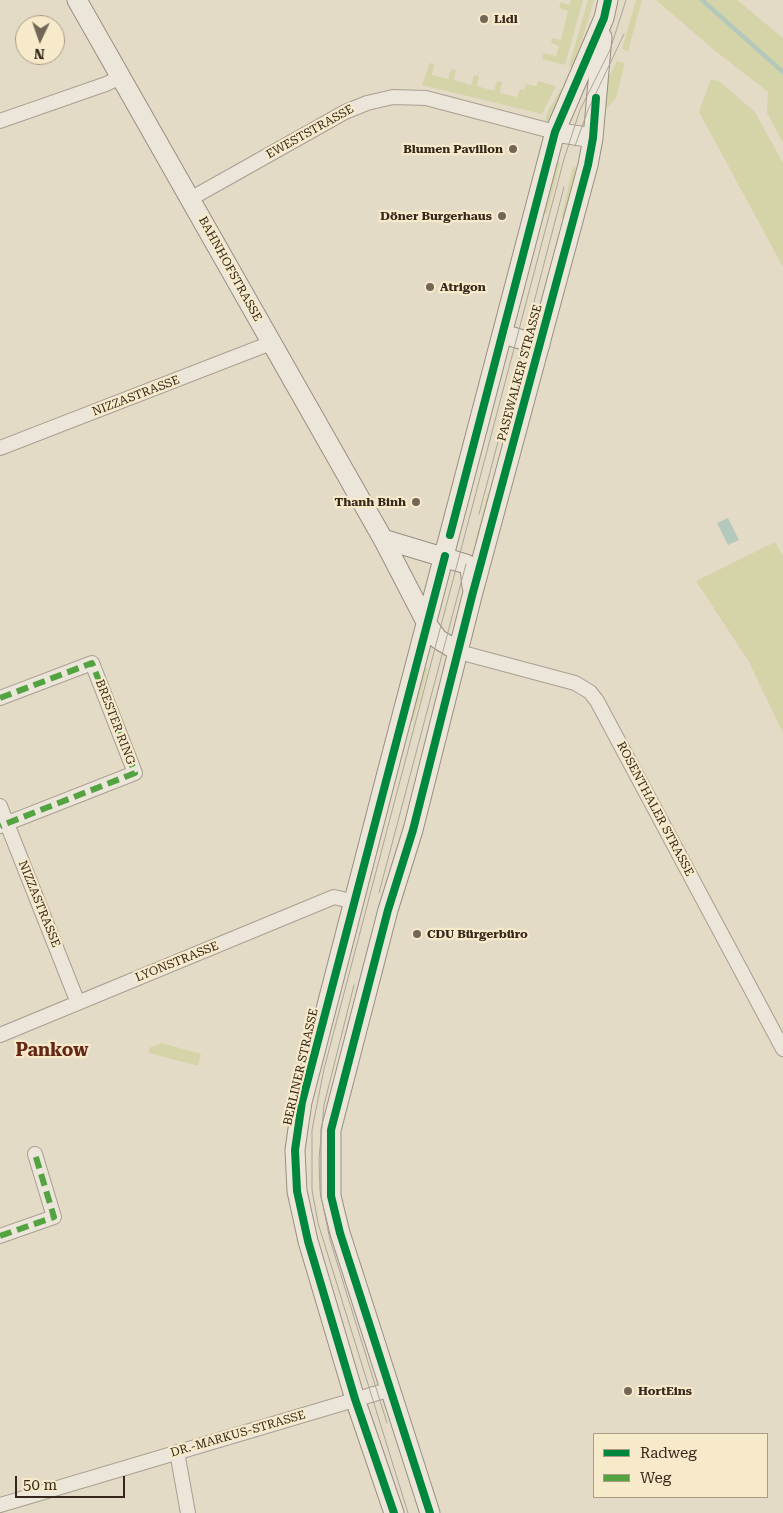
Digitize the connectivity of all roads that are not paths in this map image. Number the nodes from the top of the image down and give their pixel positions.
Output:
1 (77, 0) edge
2 (608, 0) edge
3 (604, 18) junction
4 (121, 77) junction
5 (0, 121) edge
6 (555, 132) junction
7 (593, 138) junction
8 (190, 199) junction
9 (504, 334) junction
10 (272, 343) junction
11 (540, 345) junction
12 (0, 448) edge
13 (383, 539) junction
14 (444, 556) junction
15 (472, 596) junction
16 (427, 624) junction
17 (460, 652) junction
18 (0, 698) edge
19 (0, 806) edge
20 (4, 824) edge
21 (355, 902) junction
22 (78, 1003) junction
23 (0, 1035) edge
24 (783, 1049) edge
25 (35, 1154) dead end
26 (0, 1236) edge
27 (391, 1389) junction
28 (355, 1400) junction
29 (177, 1452) junction
30 (0, 1506) edge
31 (188, 1513) edge
32 (394, 1513) edge
33 (430, 1513) edge

1 - 4 main road, BAHNHOFSTRASSE
2 - 3 main road, PASEWALKER STRASSE
3 - 6 main road, PASEWALKER STRASSE
3 - 7 main road, PASEWALKER STRASSE
4 - 5 street
4 - 8 main road, BAHNHOFSTRASSE
6 - 7 main road
6 - 8 street, EWESTSTRASSE
6 - 9 main road, PASEWALKER STRASSE
7 - 11 main road, PASEWALKER STRASSE
8 - 10 main road, BAHNHOFSTRASSE
9 - 11 main road
9 - 14 main road, PASEWALKER STRASSE
10 - 12 street, NIZZASTRASSE
10 - 13 main road, BAHNHOFSTRASSE
11 - 15 main road, PASEWALKER STRASSE
13 - 14 main road
13 - 16 main road, BAHNHOFSTRASSE
14 - 15 main road
14 - 16 main road, PASEWALKER STRASSE
15 - 17 main road, PASEWALKER STRASSE
16 - 17 main road, BAHNHOFSTRASSE
16 - 21 main road, BERLINER STRASSE
17 - 24 street, ROSENTHALER STRASSE
17 - 27 main road
18 - 20 street, BRESTER RING
19 - 20 street, NIZZASTRASSE
20 - 22 street, NIZZASTRASSE
21 - 22 street, LYONSTRASSE
21 - 28 main road, BERLINER STRASSE
22 - 23 street, LYONSTRASSE
25 - 26 street
27 - 28 street, DR.-MARKUS-STRASSE
27 - 33 main road
28 - 29 street, DR.-MARKUS-STRASSE
28 - 32 main road, BERLINER STRASSE
29 - 30 street, DR.-MARKUS-STRASSE
29 - 31 street

